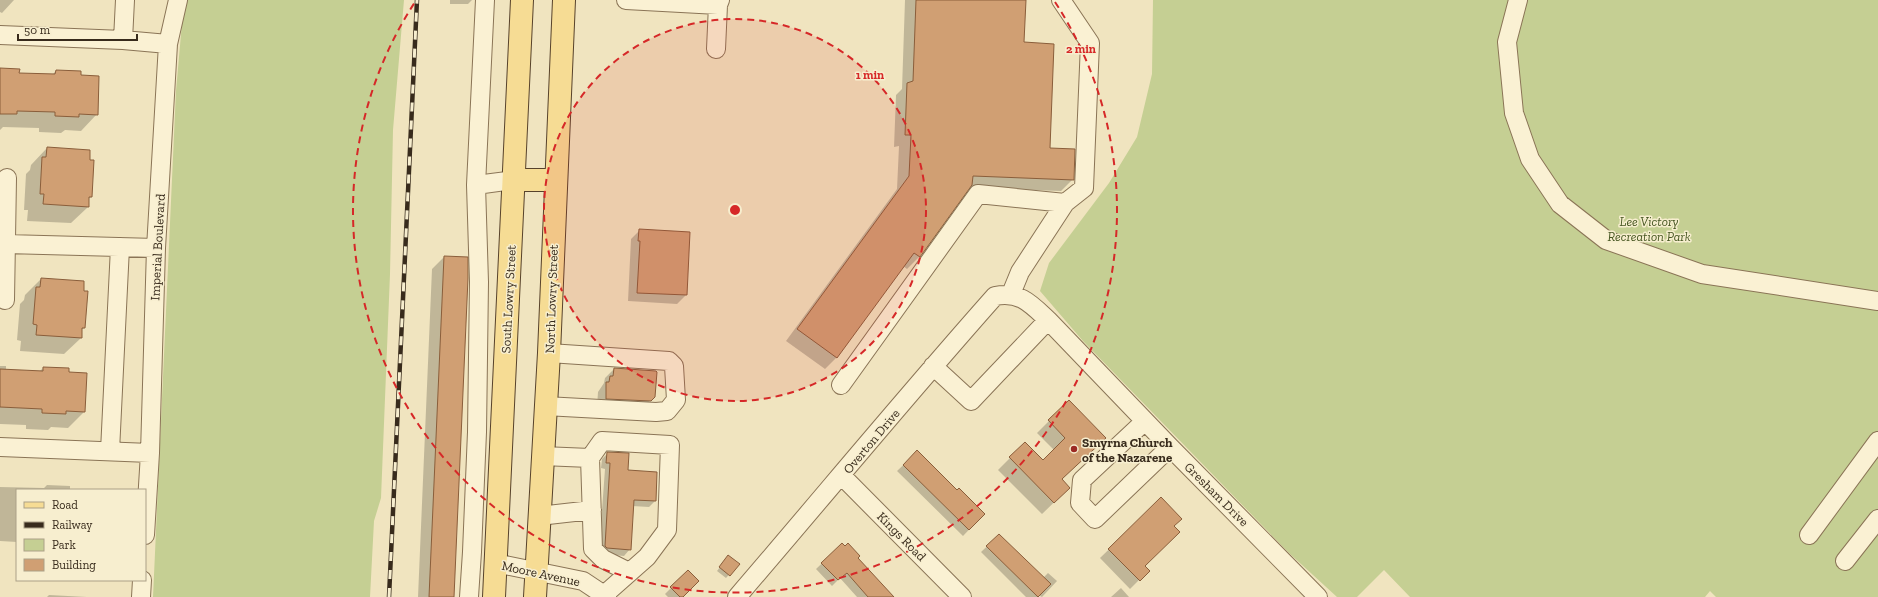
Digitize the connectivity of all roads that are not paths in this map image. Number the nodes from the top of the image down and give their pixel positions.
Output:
1 (125, 0) edge
2 (178, 0) edge
3 (484, 0) edge
4 (522, 0) edge
5 (564, 0) edge
6 (626, 0) edge
7 (1061, 0) edge
8 (1518, 0) edge
9 (719, 3) edge
10 (0, 35) edge
11 (123, 40) junction
12 (168, 44) junction
13 (716, 49) dead end
14 (7, 178) dead end
15 (514, 180) junction
16 (555, 180) junction
17 (476, 185) junction
18 (1065, 203) junction
19 (6, 244) junction
20 (120, 247) junction
21 (156, 248) junction
22 (1011, 294) junction
23 (5, 300) dead end
24 (1878, 301) edge
25 (1048, 320) junction
26 (549, 352) junction
27 (933, 366) junction
28 (841, 385) dead end
29 (545, 406) junction
30 (1144, 421) junction
31 (1878, 441) edge
32 (0, 447) edge
33 (1170, 447) junction
34 (110, 451) junction
35 (150, 453) junction
36 (542, 456) junction
37 (590, 458) junction
38 (842, 476) junction
39 (592, 510) junction
40 (539, 516) junction
41 (146, 519) edge
42 (1878, 519) edge
43 (1809, 535) dead end
44 (1845, 561) dead end
45 (495, 563) junction
46 (537, 572) junction
47 (629, 572) junction
48 (142, 581) edge
49 (606, 596) edge
50 (141, 597) edge
51 (468, 597) edge
52 (494, 597) edge
53 (535, 597) edge
54 (737, 597) edge
55 (962, 597) edge
56 (1318, 597) edge

1 - 11 street
2 - 12 street, Imperial Boulevard
3 - 17 street
4 - 15 main road, South Lowry Street
5 - 16 main road, North Lowry Street
6 - 9 street
7 - 18 street
8 - 24 street
9 - 13 street
10 - 11 street
11 - 12 street
12 - 21 street, Imperial Boulevard
14 - 19 street
15 - 16 main road
15 - 17 street
15 - 45 main road, South Lowry Street
16 - 26 main road, North Lowry Street
17 - 51 street
18 - 22 street
18 - 28 street
19 - 20 street
19 - 23 street
20 - 21 street
20 - 34 street
21 - 35 street, Imperial Boulevard
22 - 25 street, Gresham Drive
22 - 27 street, Overton Drive
25 - 27 street
25 - 30 street, Gresham Drive
26 - 29 main road, North Lowry Street
26 - 29 street
27 - 38 street, Overton Drive
29 - 36 main road, North Lowry Street
30 - 33 street, Gresham Drive
30 - 33 street
31 - 43 street
32 - 34 street
33 - 56 street, Gresham Drive
34 - 35 street
35 - 41 street, Imperial Boulevard
36 - 37 street
36 - 40 main road, North Lowry Street
37 - 39 street
37 - 47 street
38 - 54 street, Overton Drive
38 - 55 street, Kings Road
39 - 40 street
39 - 47 street
40 - 46 main road, North Lowry Street
42 - 44 street
45 - 46 street, Moore Avenue
45 - 52 main road, South Lowry Street
46 - 49 street, Moore Avenue
46 - 53 main road, North Lowry Street
47 - 49 street
48 - 50 street

